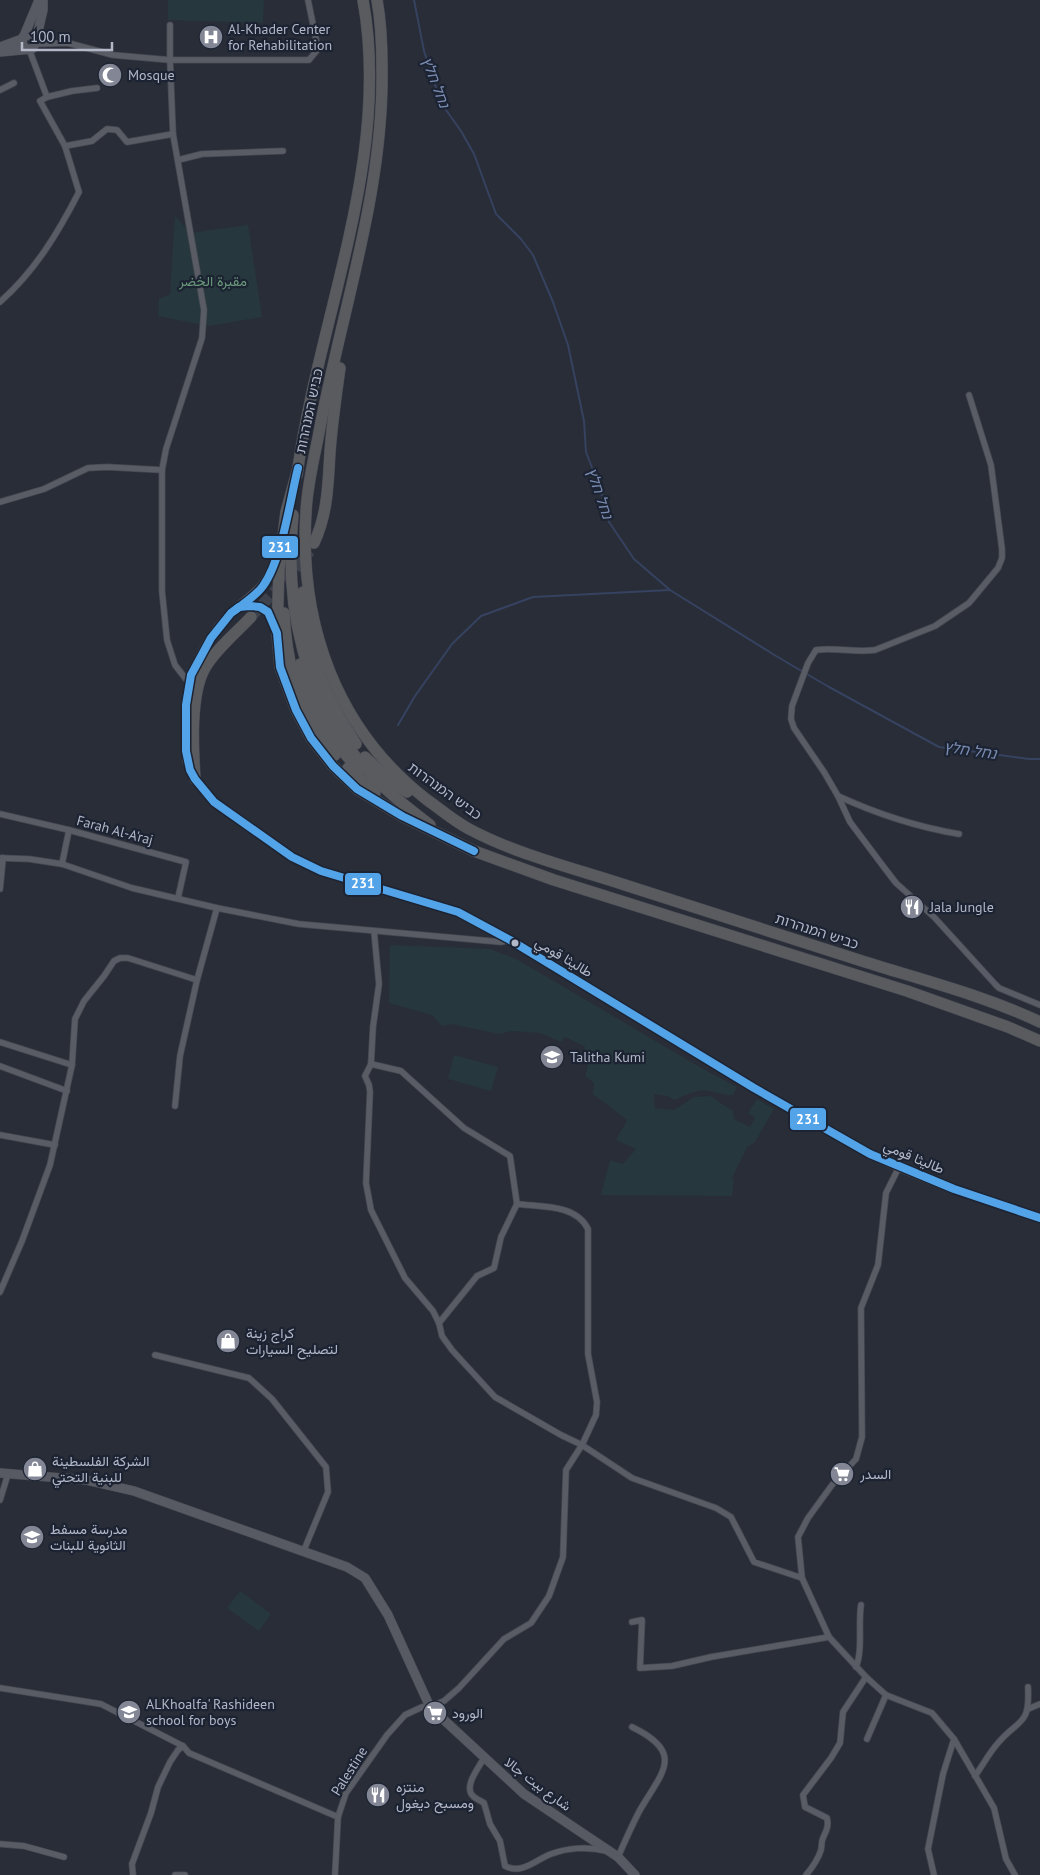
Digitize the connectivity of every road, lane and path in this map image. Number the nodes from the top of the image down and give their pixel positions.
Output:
1 (39, 0) edge
2 (43, 0) edge
3 (308, 0) edge
4 (362, 0) edge
5 (377, 0) edge
6 (170, 25) dead end
7 (29, 43) junction
8 (0, 47) edge
9 (0, 52) edge
10 (170, 60) junction
11 (14, 82) dead end
12 (97, 88) dead end
13 (0, 90) edge
14 (47, 97) junction
15 (173, 134) junction
16 (65, 146) junction
17 (283, 151) dead end
18 (178, 160) junction
19 (352, 289) junction
20 (0, 302) edge
21 (969, 395) dead end
22 (298, 468) junction
23 (162, 470) junction
24 (0, 502) edge
25 (287, 506) junction
26 (314, 543) tunnel mouth
27 (239, 607) junction
28 (251, 617) tunnel mouth
29 (277, 633) junction
30 (188, 683) junction
31 (335, 735) junction
32 (195, 779) junction
33 (838, 796) junction
34 (0, 814) edge
35 (69, 830) junction
36 (439, 833) junction
37 (959, 834) dead end
38 (2, 858) edge
39 (62, 864) junction
40 (0, 889) edge
41 (178, 898) junction
42 (217, 908) junction
43 (374, 931) junction
44 (510, 940) junction
45 (197, 980) junction
46 (1040, 1004) edge
47 (1040, 1022) edge
48 (1040, 1041) edge
49 (0, 1042) edge
50 (371, 1064) junction
51 (72, 1065) junction
52 (0, 1066) edge
53 (67, 1091) junction
54 (175, 1106) dead end
55 (0, 1134) edge
56 (55, 1145) junction
57 (899, 1168) junction
58 (517, 1204) junction
59 (1040, 1218) edge
60 (0, 1292) edge
61 (439, 1323) junction
62 (155, 1355) dead end
63 (582, 1445) junction
64 (4, 1474) edge
65 (0, 1500) edge
66 (304, 1550) junction
67 (802, 1578) junction
68 (861, 1605) dead end
69 (632, 1622) dead end
70 (829, 1637) junction
71 (856, 1667) junction
72 (866, 1678) junction
73 (1028, 1687) dead end
74 (0, 1688) edge
75 (886, 1695) junction
76 (1040, 1704) edge
77 (430, 1707) junction
78 (1028, 1709) junction
79 (632, 1727) dead end
80 (867, 1739) dead end
81 (954, 1739) junction
82 (183, 1746) junction
83 (484, 1758) junction
84 (976, 1776) junction
85 (338, 1817) junction
86 (0, 1844) edge
87 (615, 1854) junction
88 (64, 1857) dead end
89 (133, 1875) edge
90 (175, 1875) edge
91 (185, 1875) edge
92 (334, 1875) edge
93 (635, 1875) edge
94 (806, 1875) edge
95 (934, 1875) edge
96 (1015, 1875) edge

1 - 7 street
2 - 7 street
3 - 10 street
4 - 22 highway, כביש המנהרות
5 - 19 highway, כביש המנהרות
6 - 10 street
7 - 8 street
7 - 9 street
7 - 10 street
7 - 14 street
10 - 15 street
11 - 13 street
12 - 14 street
14 - 16 street
15 - 16 street
15 - 18 street
16 - 20 street
17 - 18 street
18 - 23 street
19 - 26 highway
19 - 31 highway, כביש המנהרות
21 - 33 street
22 - 25 highway
22 - 31 highway
23 - 24 street
23 - 30 street
25 - 27 main road, طاليثا قومي
25 - 29 highway
25 - 31 highway
27 - 29 main road
27 - 30 main road, طاليثا قومي
28 - 32 highway
29 - 31 highway
30 - 32 main road, طاليثا قومي
31 - 36 highway
31 - 36 highway
31 - 47 highway, כביש המנהרות
32 - 44 main road, طاليثا قومي
33 - 37 street
33 - 46 street
34 - 35 street, Farah Al-A'raj
35 - 39 street
35 - 41 street, Farah Al-A'raj
36 - 48 highway
38 - 39 street
38 - 40 street
39 - 41 street
41 - 42 street
42 - 43 street
42 - 45 street
43 - 44 street
43 - 50 street
44 - 57 main road, طاليثا قومي
45 - 51 street
45 - 54 street
49 - 51 street
50 - 58 street
50 - 61 street
51 - 53 street
52 - 53 street
53 - 56 street
55 - 56 street
56 - 60 street
57 - 59 main road, طاليثا قومي
57 - 67 street
58 - 61 street
58 - 63 street, Palestine
61 - 63 street
62 - 66 street
63 - 67 street
63 - 77 street, Palestine
64 - 65 street
64 - 66 street
66 - 77 street
67 - 70 street
68 - 71 street
69 - 70 street
70 - 71 street
71 - 72 street
72 - 75 street
72 - 94 street
73 - 78 street
74 - 82 street
75 - 80 street
75 - 81 street
76 - 78 street
77 - 83 street, شارع بيت جالا
77 - 85 street, Palestine
78 - 84 street
79 - 87 street
81 - 84 street
81 - 95 street
82 - 85 street
82 - 89 street
83 - 87 street, شارع بيت جالا
83 - 87 street
84 - 96 street
85 - 92 street, Palestine
86 - 88 street
87 - 93 street, شارع بيت جالا
90 - 91 street

